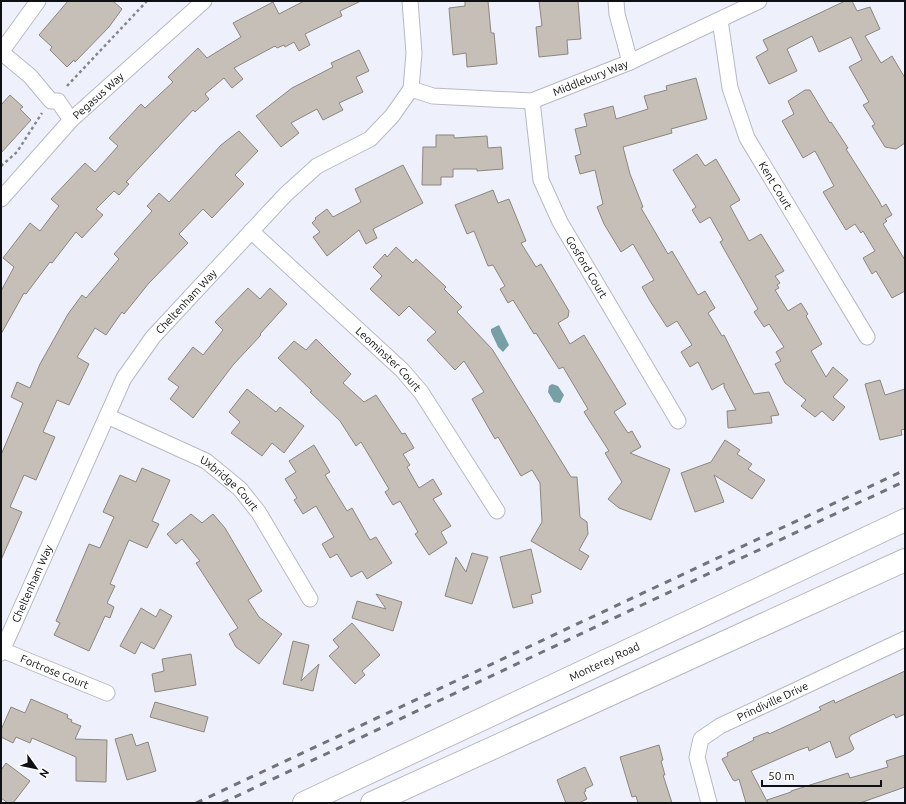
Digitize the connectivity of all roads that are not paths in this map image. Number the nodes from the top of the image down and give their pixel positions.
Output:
1 (38, 1) edge
2 (204, 1) edge
3 (410, 1) edge
4 (616, 1) edge
5 (759, 1) edge
6 (720, 20) junction
7 (1, 52) edge
8 (630, 62) junction
9 (412, 88) junction
10 (532, 101) junction
11 (72, 120) junction
12 (1, 199) edge
13 (251, 231) junction
14 (867, 337) dead end
15 (107, 416) junction
16 (678, 421) dead end
17 (497, 511) dead end
18 (905, 520) edge
19 (905, 560) edge
20 (310, 599) dead end
21 (905, 639) edge
22 (2, 652) edge
23 (107, 693) dead end
24 (304, 803) edge
25 (372, 803) edge
26 (709, 803) edge

1 - 7 street
2 - 11 street, Pegasus Way
3 - 9 street
4 - 8 street
5 - 6 street, Middlebury Way
6 - 8 street, Middlebury Way
6 - 14 street, Kent Court
7 - 11 street
8 - 10 street, Middlebury Way
9 - 10 street, Middlebury Way
9 - 13 street, Cheltenham Way
10 - 16 street, Gosford Court
11 - 12 street, Pegasus Way
13 - 15 street, Cheltenham Way
13 - 17 street, Leominster Court
15 - 20 street, Uxbridge Court
15 - 22 street, Cheltenham Way
18 - 24 main road, Monterey Road
19 - 25 main road
21 - 26 street, Prindiville Drive
22 - 23 street, Fortrose Court

